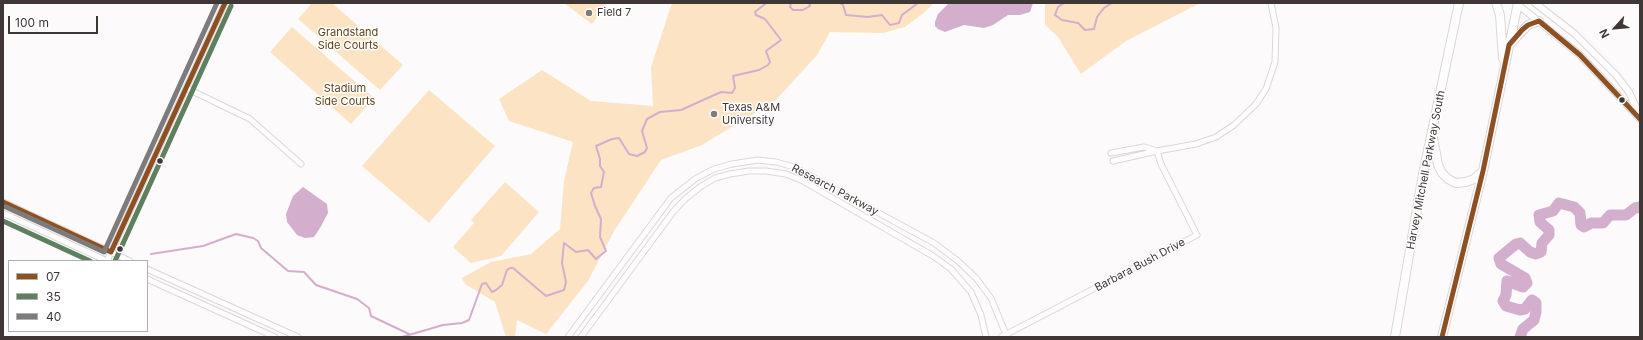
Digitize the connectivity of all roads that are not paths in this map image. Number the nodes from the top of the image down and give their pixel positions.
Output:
1 (225, 3) edge
2 (1270, 3) edge
3 (1460, 3) edge
4 (1496, 3) edge
5 (1517, 3) edge
6 (1535, 3) edge
7 (1539, 21) junction
8 (1509, 45) junction
9 (1504, 69) junction
10 (186, 88) junction
11 (1640, 118) edge
12 (1432, 134) junction
13 (1157, 151) junction
14 (1111, 153) dead end
15 (1113, 161) dead end
16 (301, 164) dead end
17 (1483, 171) junction
18 (838, 191) junction
19 (833, 198) junction
20 (3, 202) edge
21 (3, 213) edge
22 (111, 252) junction
23 (105, 260) edge
24 (107, 260) edge
25 (128, 260) edge
26 (148, 269) edge
27 (148, 279) edge
28 (607, 284) junction
29 (615, 290) junction
30 (228, 305) junction
31 (224, 315) junction
32 (1007, 336) edge
33 (275, 337) edge
34 (298, 337) edge
35 (568, 337) edge
36 (581, 337) edge
37 (986, 337) edge
38 (1001, 337) edge
39 (1395, 337) edge
40 (1442, 337) edge

1 - 10 street
2 - 13 street
3 - 12 highway, Harvey Mitchell Parkway South
4 - 9 highway
5 - 7 street
5 - 8 highway
6 - 11 street
7 - 8 highway
7 - 11 street
8 - 9 highway
9 - 17 highway
10 - 16 street
10 - 22 street
12 - 17 highway
12 - 39 highway, Harvey Mitchell Parkway South
13 - 14 street
13 - 15 street
13 - 32 street, Barbara Bush Drive
17 - 40 highway
18 - 19 street
18 - 28 street, Research Parkway
18 - 32 street, Research Parkway
19 - 29 street, Research Parkway
19 - 37 street, Research Parkway
20 - 22 street
21 - 23 street
22 - 24 street
22 - 25 street
26 - 30 street
27 - 31 street
28 - 29 street
28 - 35 street, Research Parkway
29 - 36 street, Research Parkway
30 - 31 street
30 - 34 street
31 - 33 street
32 - 38 street, Barbara Bush Drive

